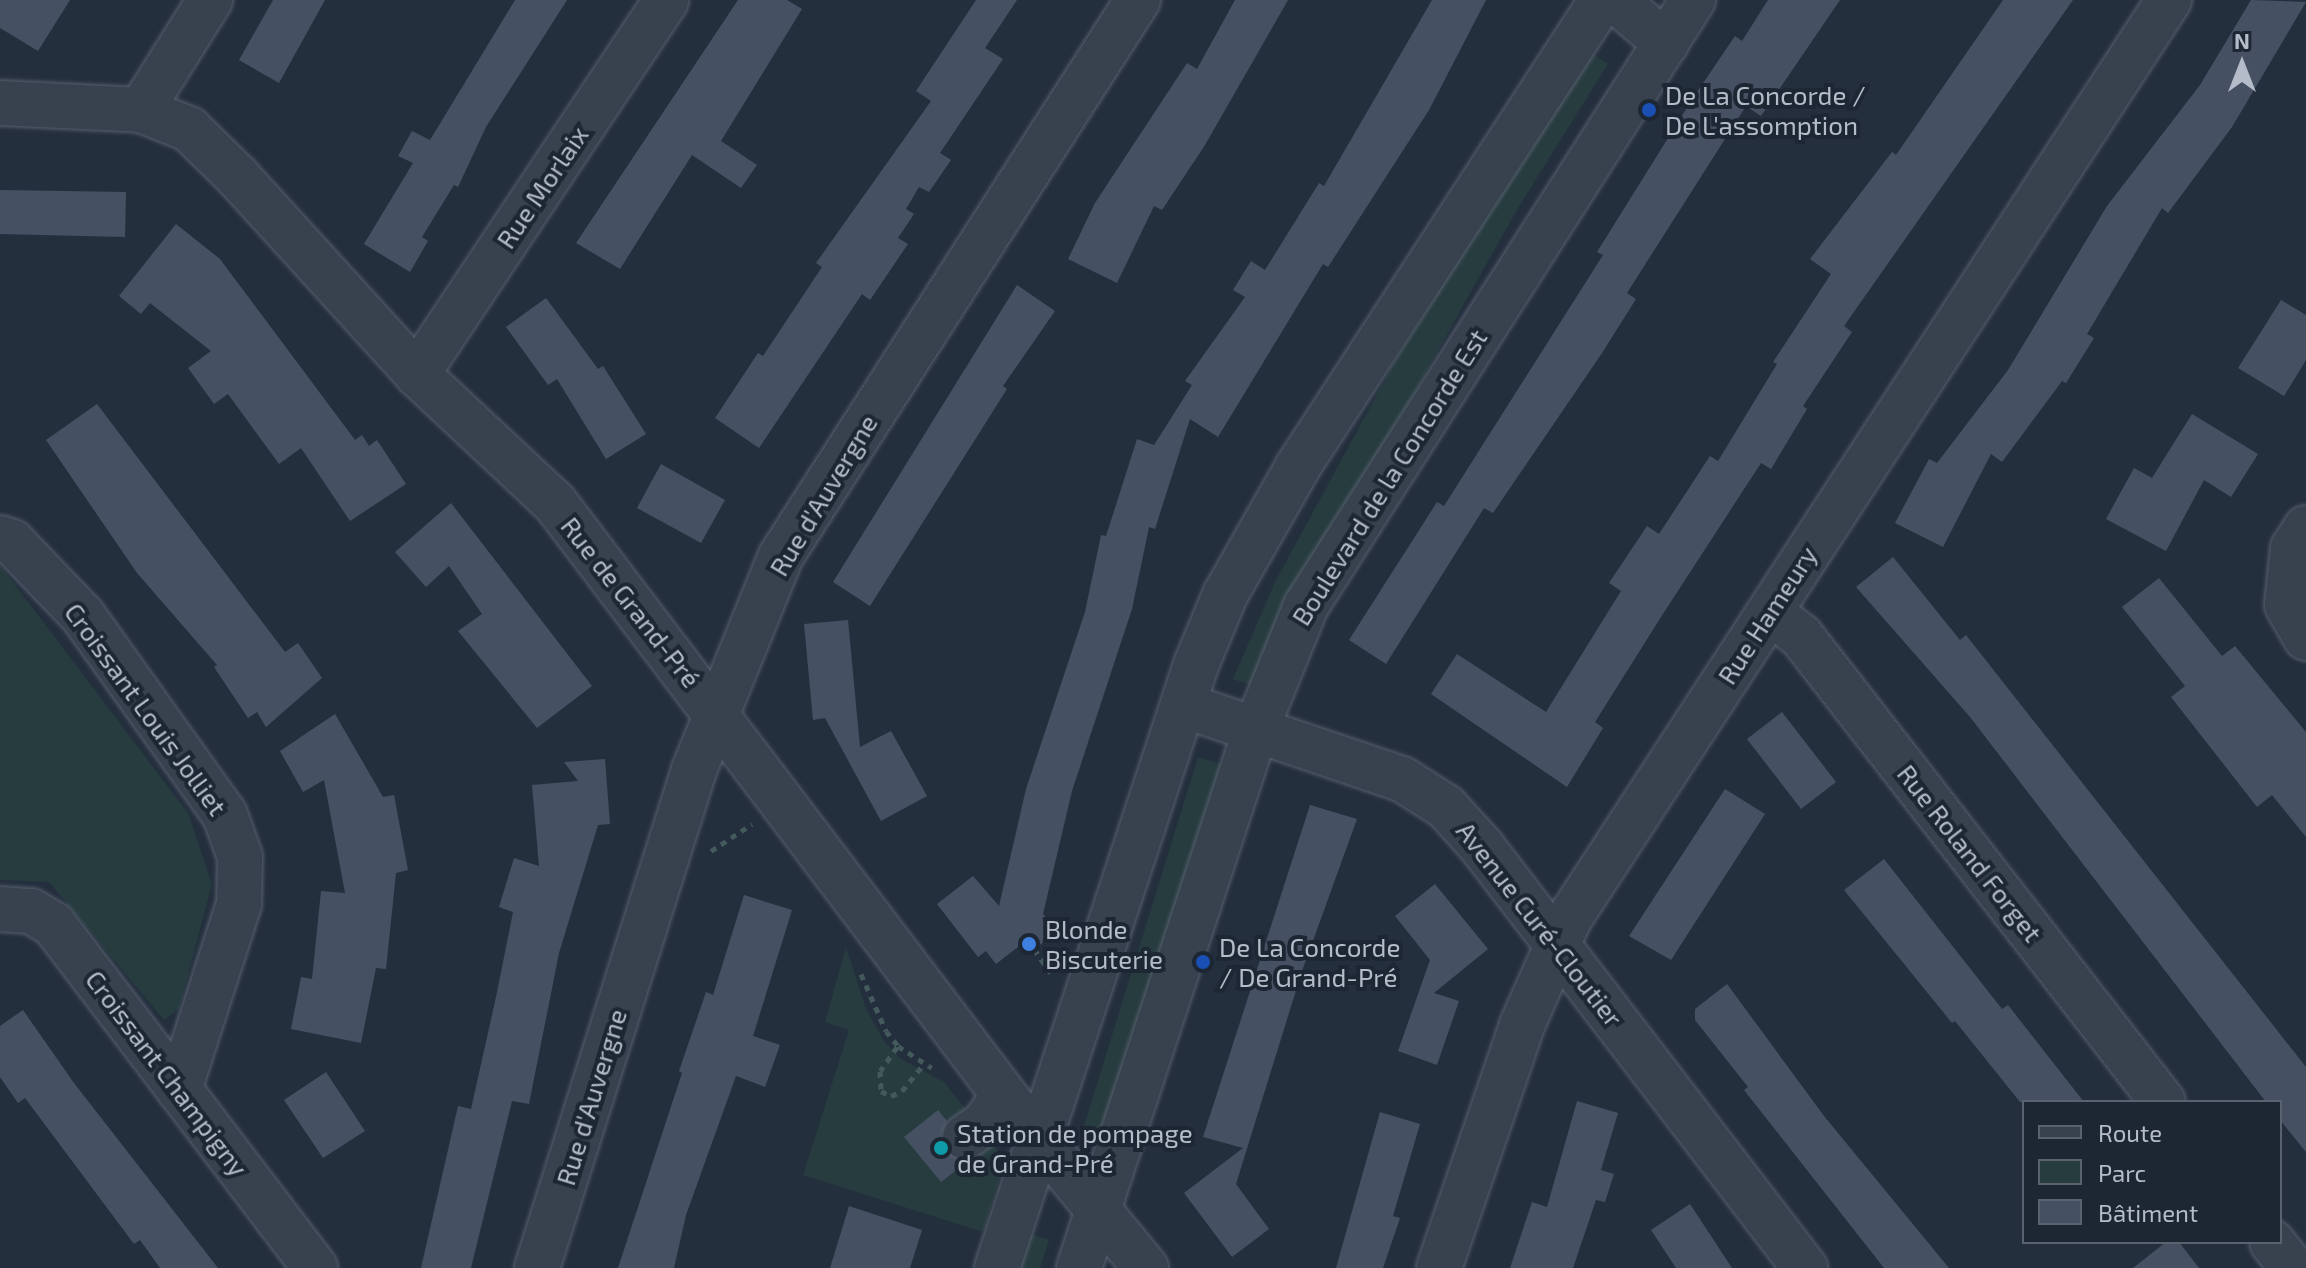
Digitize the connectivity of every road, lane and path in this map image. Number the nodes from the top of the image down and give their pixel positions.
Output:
1 (210, 0) edge
2 (666, 0) edge
3 (1138, 0) edge
4 (1602, 0) edge
5 (1615, 0) edge
6 (1693, 0) edge
7 (2169, 0) edge
8 (1666, 43) junction
9 (0, 103) edge
10 (141, 110) junction
11 (417, 374) junction
12 (2306, 528) edge
13 (0, 538) edge
14 (1770, 612) junction
15 (2306, 638) edge
16 (1183, 705) junction
17 (716, 711) junction
18 (1256, 729) junction
19 (754, 824) dead end
20 (706, 856) dead end
21 (0, 909) edge
22 (1556, 945) junction
23 (1034, 949) dead end
24 (1051, 973) dead end
25 (898, 1046) dead end
26 (924, 1064) dead end
27 (179, 1090) junction
28 (1004, 1095) junction
29 (2161, 1100) edge
30 (965, 1137) dead end
31 (1040, 1139) junction
32 (1098, 1209) junction
33 (2274, 1244) edge
34 (315, 1268) edge
35 (537, 1268) edge
36 (997, 1268) edge
37 (1079, 1268) edge
38 (1146, 1268) edge
39 (1439, 1268) edge
40 (1805, 1268) edge
41 (2292, 1268) edge

1 - 10 street
2 - 11 street, Rue Morlaix
3 - 17 street, Rue d'Auvergne
4 - 16 street
5 - 8 street
6 - 8 street, Boulevard de la Concorde Est
7 - 14 street, Rue Hameury
8 - 18 street, Boulevard de la Concorde Est
9 - 10 street, Rue de Grand-Pré
10 - 11 street, Rue de Grand-Pré
11 - 17 street, Rue de Grand-Pré
12 - 15 street
13 - 27 street, Croissant Louis Jolliet
14 - 22 street, Rue Hameury
14 - 29 street, Rue Roland Forget
16 - 18 street, Avenue Curé-Cloutier
16 - 31 street
17 - 28 street, Rue de Grand-Pré
17 - 35 street, Rue d'Auvergne
18 - 22 street, Avenue Curé-Cloutier
18 - 32 street, Boulevard de la Concorde Est
19 - 20 path
21 - 27 street, Croissant Champigny
22 - 39 street, Rue Hameury
22 - 40 street, Avenue Curé-Cloutier
23 - 24 path
25 - 26 path
27 - 34 street, Croissant Champigny
28 - 30 street
28 - 31 street, Rue de Grand-Pré
31 - 32 street, Rue de Grand-Pré
31 - 36 street
32 - 37 street, Boulevard de la Concorde Est
32 - 38 street, Rue de Grand-Pré
33 - 41 street

